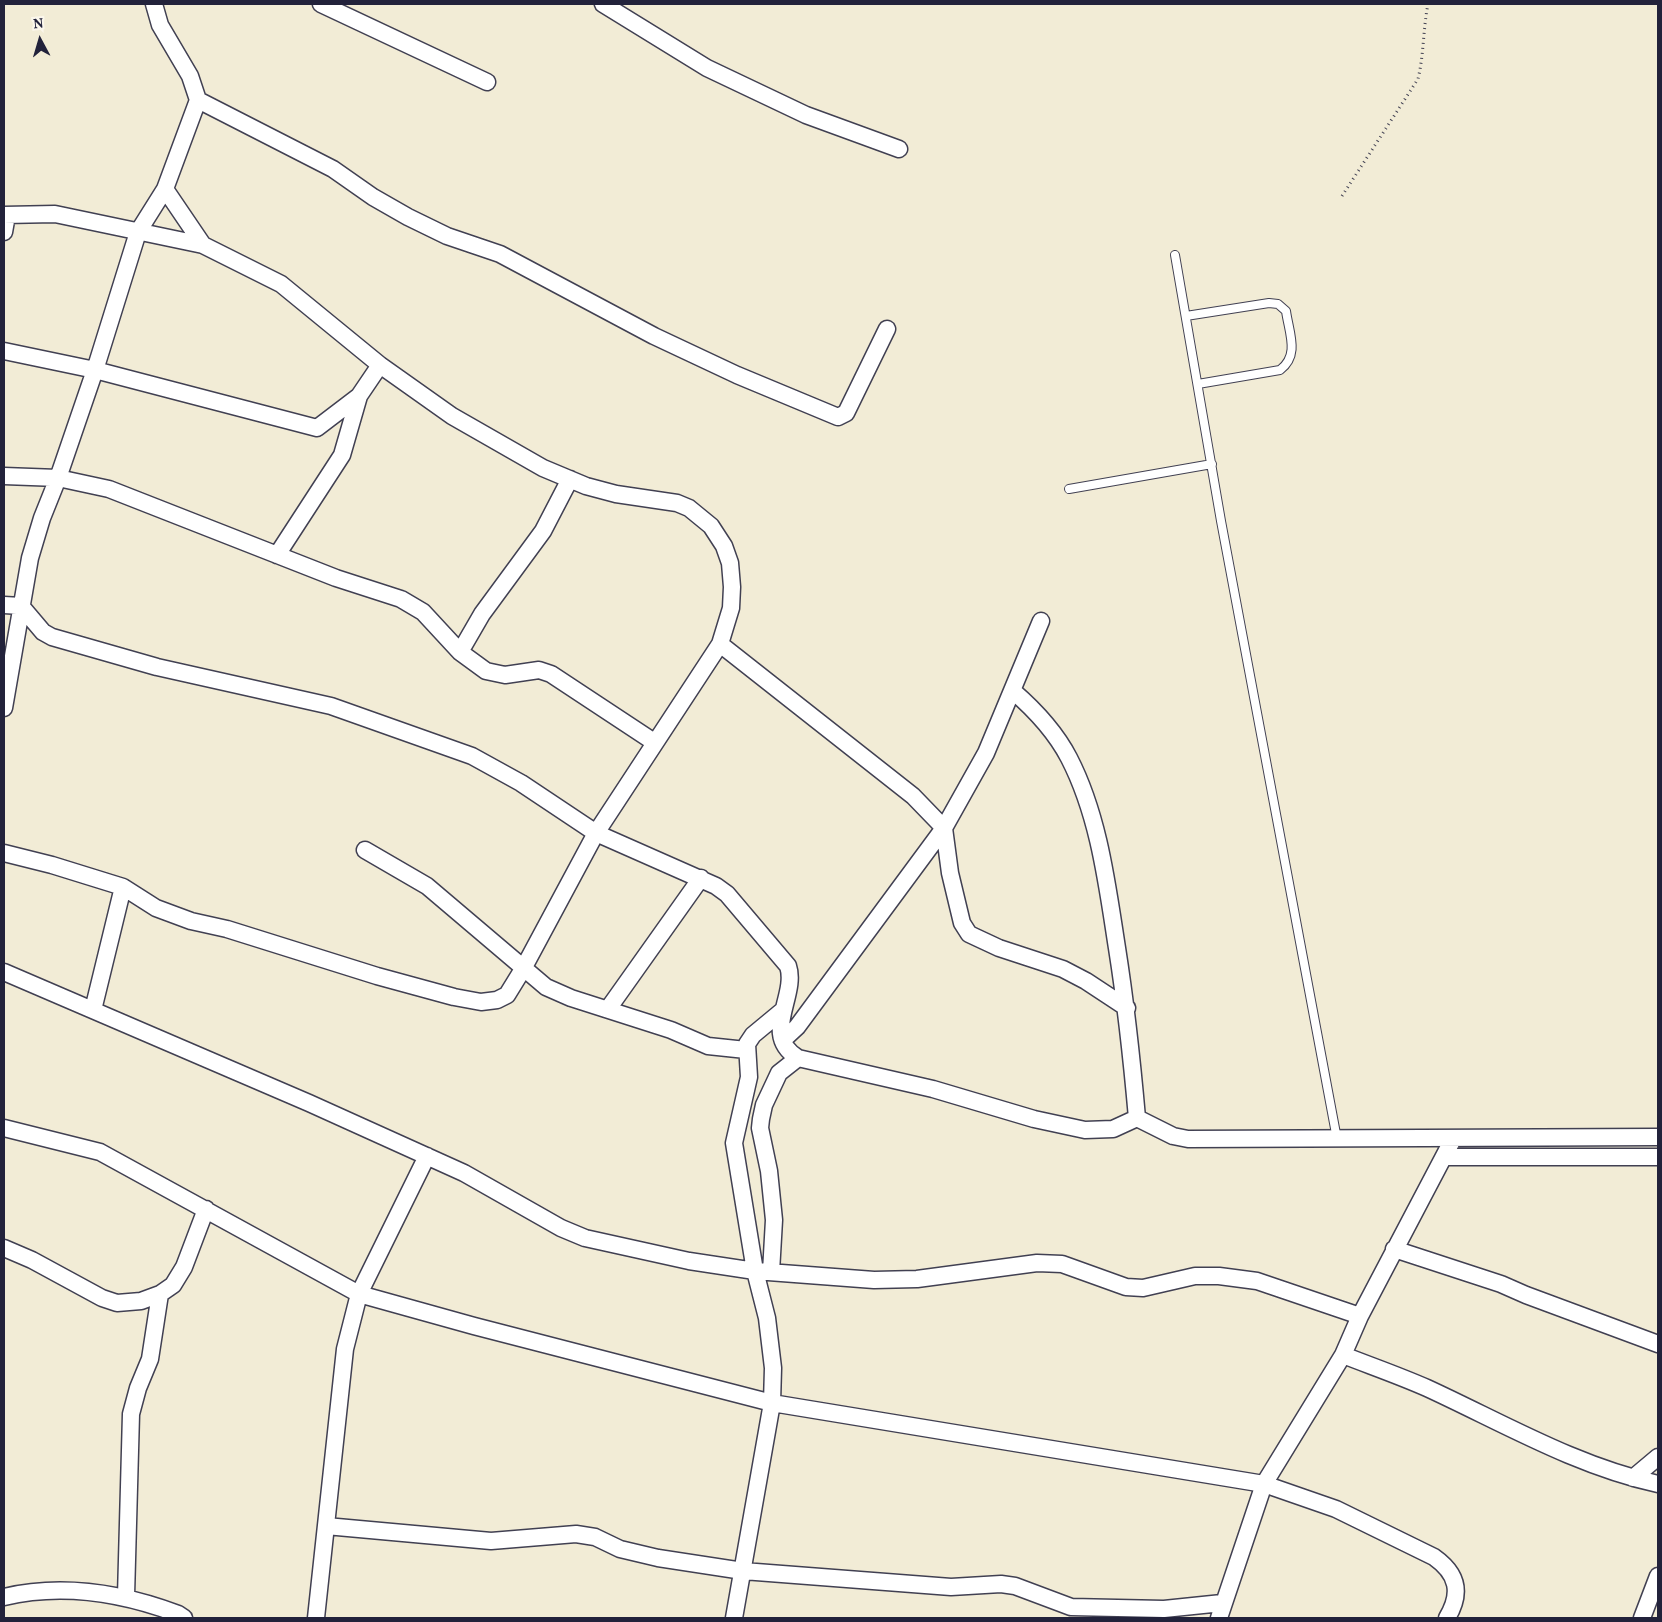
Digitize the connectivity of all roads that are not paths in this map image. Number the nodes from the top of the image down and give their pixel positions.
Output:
1 (154, 4) edge
2 (321, 4) edge
3 (603, 4) edge
4 (487, 82) dead end
5 (198, 100) junction
6 (899, 149) dead end
7 (165, 189) junction
8 (5, 215) edge
9 (4, 232) edge
10 (138, 232) junction
11 (203, 245) junction
12 (1175, 254) dead end
13 (1186, 316) junction
14 (887, 329) dead end
15 (4, 351) edge
16 (380, 365) junction
17 (95, 370) junction
18 (1198, 384) junction
19 (359, 396) junction
20 (1212, 464) junction
21 (4, 476) edge
22 (58, 478) junction
23 (570, 479) junction
24 (1069, 489) dead end
25 (277, 556) junction
26 (4, 605) edge
27 (21, 606) junction
28 (1040, 621) dead end
29 (720, 644) junction
30 (460, 652) junction
31 (1014, 691) junction
32 (4, 708) edge
33 (654, 742) junction
34 (944, 828) junction
35 (596, 833) junction
36 (365, 850) dead end
37 (4, 853) edge
38 (701, 878) junction
39 (123, 887) junction
40 (523, 970) junction
41 (4, 972) edge
42 (1127, 1008) junction
43 (608, 1009) junction
44 (93, 1010) junction
45 (782, 1012) junction
46 (783, 1040) junction
47 (746, 1050) junction
48 (798, 1058) junction
49 (1137, 1118) junction
50 (4, 1128) edge
51 (1658, 1137) edge
52 (1337, 1139) junction
53 (1453, 1139) junction
54 (427, 1156) junction
55 (1444, 1157) junction
56 (1658, 1157) edge
57 (206, 1210) junction
58 (4, 1248) edge
59 (1394, 1249) junction
60 (763, 1271) junction
61 (160, 1294) junction
62 (359, 1294) junction
63 (1360, 1316) junction
64 (1658, 1344) edge
65 (1343, 1355) junction
66 (772, 1403) junction
67 (1658, 1457) edge
68 (1633, 1478) junction
69 (1264, 1484) junction
70 (1658, 1484) edge
71 (326, 1526) junction
72 (743, 1570) junction
73 (1658, 1576) edge
74 (126, 1596) junction
75 (4, 1597) edge
76 (1221, 1611) edge
77 (1069, 1613) edge
78 (184, 1618) edge
79 (316, 1618) edge
80 (734, 1618) edge
81 (1447, 1618) edge
82 (1642, 1618) edge

1 - 5 street
2 - 4 street
3 - 6 street
5 - 7 street
5 - 14 street
7 - 10 street
7 - 11 street
8 - 9 street
8 - 10 street
10 - 11 street
10 - 17 street
11 - 16 street
12 - 13 lane
13 - 18 lane
13 - 18 lane
15 - 17 street
16 - 19 street
16 - 23 street
17 - 19 street
17 - 22 street
18 - 20 lane
19 - 25 street
20 - 24 lane
20 - 52 lane
21 - 22 street
22 - 25 street
22 - 27 street
23 - 29 street
23 - 30 street
25 - 30 street
26 - 27 street
27 - 32 street
27 - 35 street
28 - 31 street
29 - 33 street
29 - 34 street
30 - 33 street
31 - 34 street
31 - 42 street
33 - 35 street
34 - 42 street
34 - 46 street
35 - 38 street
35 - 40 street
36 - 40 street
37 - 39 street
38 - 43 street
38 - 45 street
39 - 40 street
39 - 44 street
40 - 43 street
41 - 44 street
42 - 49 street
43 - 47 street
44 - 54 street
45 - 46 street
45 - 47 street
46 - 48 street
47 - 60 street
48 - 49 street
48 - 60 street
49 - 52 street
50 - 57 street
51 - 53 street
52 - 53 street
53 - 55 street
54 - 60 street
54 - 62 street
55 - 56 street
55 - 59 street
57 - 61 street
57 - 62 street
58 - 61 street
59 - 63 street
59 - 64 street
60 - 63 street
60 - 66 street
61 - 74 street
62 - 66 street
62 - 71 street
63 - 65 street
65 - 68 street
65 - 69 street
66 - 69 street
66 - 72 street
67 - 68 street
68 - 70 street
69 - 76 street
69 - 81 street
71 - 72 street
71 - 79 street
72 - 77 street
72 - 80 street
73 - 82 street
74 - 75 street
74 - 78 street
76 - 77 street

